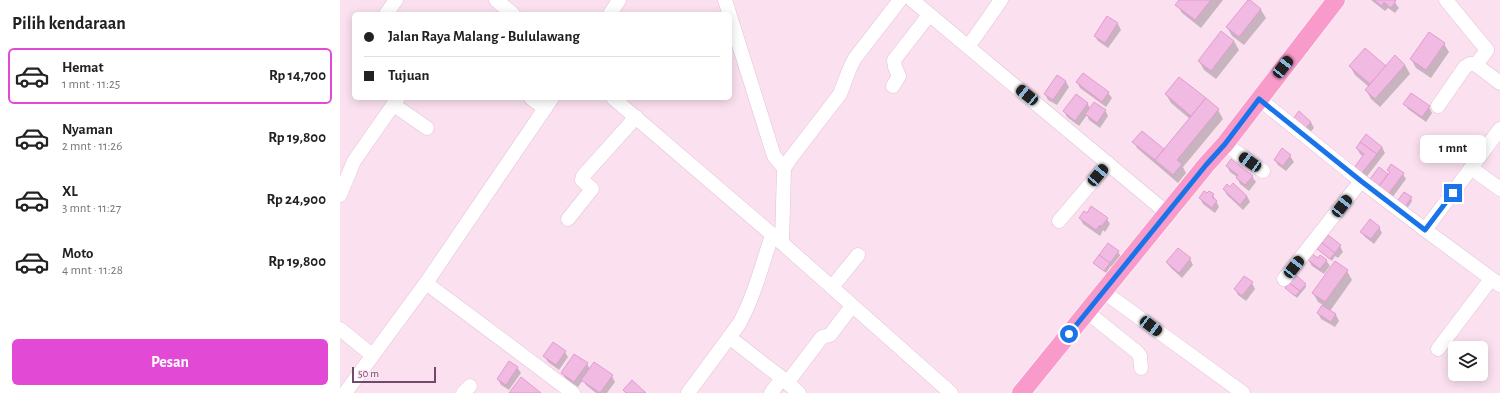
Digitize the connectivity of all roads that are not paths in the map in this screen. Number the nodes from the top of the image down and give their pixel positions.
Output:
1 (396, 0) edge
2 (496, 0) edge
3 (619, 0) edge
4 (725, 0) edge
5 (900, 0) edge
6 (912, 0) edge
7 (1000, 0) edge
8 (1336, 0) edge
9 (1446, 0) edge
10 (387, 12) edge
11 (511, 12) edge
12 (611, 12) edge
13 (729, 12) edge
14 (929, 15) junction
15 (732, 20) edge
16 (968, 47) junction
17 (1476, 65) junction
18 (1500, 83) edge
19 (893, 86) dead end
20 (1259, 99) junction
21 (538, 100) edge
22 (615, 100) edge
23 (396, 101) edge
24 (548, 103) edge
25 (1438, 106) dead end
26 (636, 117) junction
27 (427, 128) dead end
28 (1500, 129) edge
29 (1225, 144) junction
30 (1108, 163) junction
31 (784, 168) junction
32 (1471, 168) junction
33 (1263, 171) dead end
34 (1361, 181) junction
35 (1500, 189) edge
36 (340, 195) edge
37 (1167, 213) junction
38 (568, 219) dead end
39 (1059, 221) dead end
40 (1425, 230) junction
41 (777, 239) junction
42 (858, 255) dead end
43 (1284, 279) dead end
44 (1497, 281) edge
45 (426, 283) junction
46 (832, 287) junction
47 (1104, 292) junction
48 (852, 306) junction
49 (1087, 312) junction
50 (340, 329) edge
51 (729, 337) junction
52 (1438, 349) dead end
53 (372, 355) junction
54 (1141, 368) dead end
55 (785, 380) junction
56 (694, 391) edge
57 (345, 393) edge
58 (573, 393) edge
59 (771, 393) edge
60 (799, 393) edge
61 (951, 393) edge
62 (1021, 393) edge
63 (1243, 393) edge

1 - 10 street
2 - 11 street
3 - 12 street
4 - 13 street
5 - 31 street
6 - 14 street
7 - 16 street
8 - 20 main road
9 - 17 street
14 - 16 street
14 - 19 street
15 - 31 street
16 - 30 street
17 - 18 street
17 - 25 street
20 - 29 main road
20 - 34 street
21 - 24 street
22 - 26 street
23 - 27 street
23 - 36 street
24 - 45 street
26 - 38 street
26 - 41 street
28 - 32 street
29 - 33 street
29 - 37 main road
30 - 37 street
30 - 39 street
31 - 41 street
32 - 35 street
32 - 40 street
34 - 40 street
34 - 43 street
37 - 47 main road
40 - 44 street
41 - 46 street
41 - 51 street
42 - 46 street
44 - 52 street
45 - 53 street
45 - 58 street
46 - 48 street
47 - 49 main road
47 - 63 street
48 - 55 street
48 - 61 street
49 - 54 street
49 - 62 main road
50 - 53 street
51 - 55 street
51 - 56 street
53 - 57 street
55 - 59 street
55 - 60 street

